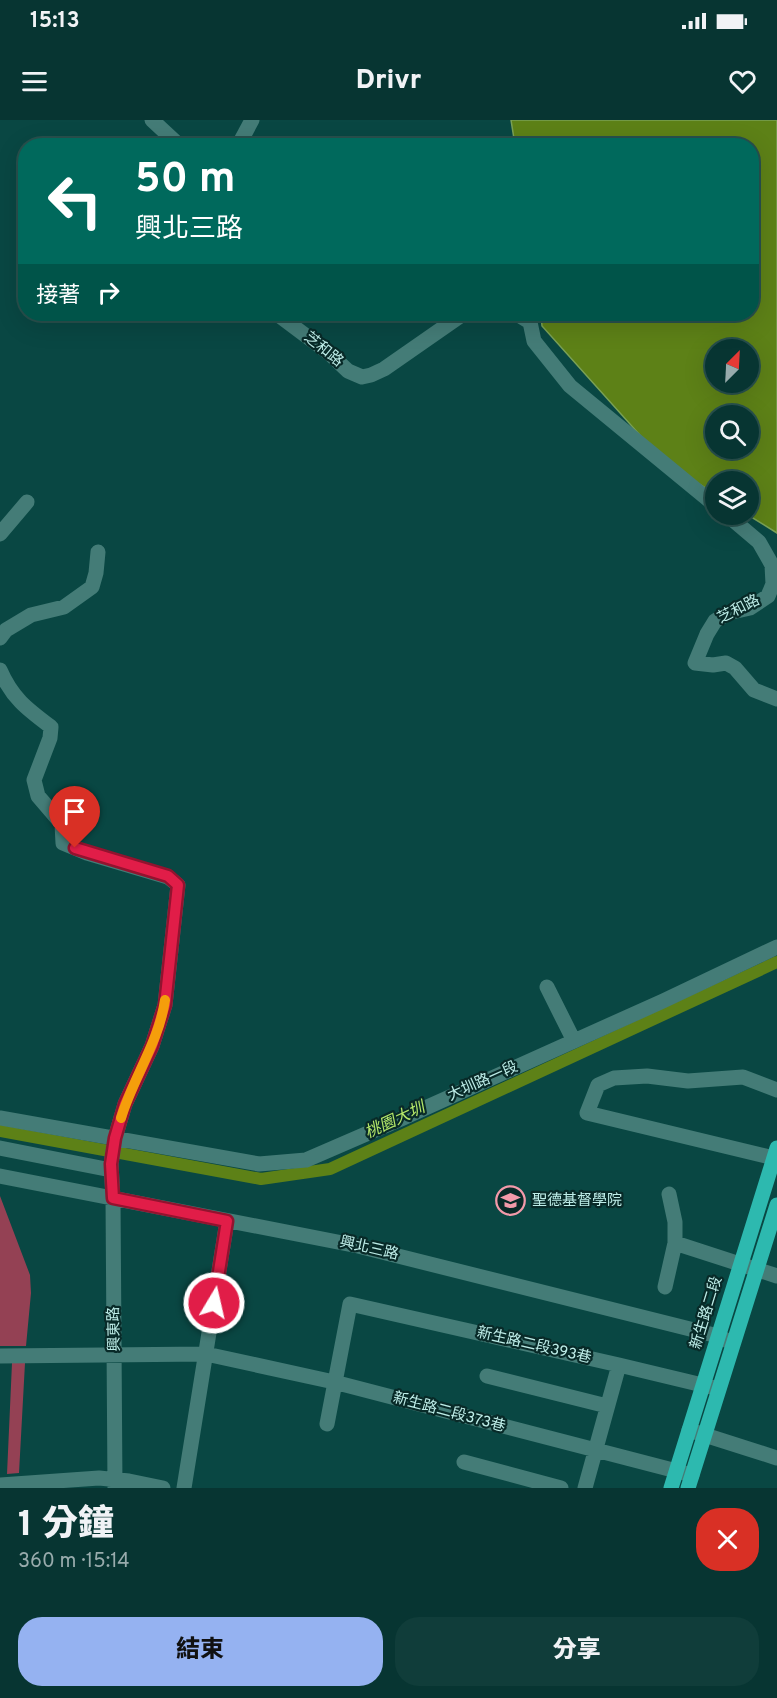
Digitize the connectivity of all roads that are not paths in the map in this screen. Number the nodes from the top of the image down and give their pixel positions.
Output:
1 (152, 120) edge
2 (252, 120) edge
3 (171, 138) edge
4 (242, 138) edge
5 (286, 321) edge
6 (453, 321) edge
7 (528, 321) edge
8 (705, 497) edge
9 (27, 502) dead end
10 (739, 525) edge
11 (0, 534) edge
12 (98, 552) dead end
13 (0, 638) edge
14 (0, 670) edge
15 (777, 699) edge
16 (777, 947) edge
17 (547, 987) dead end
18 (574, 1041) junction
19 (777, 1090) edge
20 (0, 1118) edge
21 (115, 1139) junction
22 (0, 1148) edge
23 (776, 1153) edge
24 (111, 1167) junction
25 (0, 1176) edge
26 (0, 1185) edge
27 (669, 1194) dead end
28 (113, 1202) junction
29 (777, 1205) edge
30 (226, 1226) junction
31 (675, 1244) junction
32 (741, 1265) junction
33 (758, 1269) junction
34 (777, 1276) edge
35 (665, 1287) dead end
36 (717, 1340) junction
37 (733, 1343) junction
38 (115, 1354) junction
39 (206, 1354) junction
40 (0, 1356) edge
41 (619, 1365) junction
42 (488, 1376) dead end
43 (334, 1382) junction
44 (703, 1385) junction
45 (718, 1389) junction
46 (607, 1406) junction
47 (327, 1424) dead end
48 (689, 1430) junction
49 (704, 1435) junction
50 (596, 1450) junction
51 (777, 1458) edge
52 (464, 1462) dead end
53 (686, 1478) edge
54 (0, 1485) edge
55 (114, 1485) edge
56 (85, 1488) edge
57 (163, 1488) edge
58 (184, 1488) edge
59 (561, 1488) edge
60 (585, 1488) edge
61 (671, 1488) edge

1 - 3 street
2 - 4 street
5 - 6 street, 芝和路
7 - 8 street
9 - 11 street
10 - 15 street, 芝和路
12 - 13 street
14 - 21 street
16 - 18 street, 大圳路一段
17 - 18 street
18 - 21 street, 大圳路一段
19 - 23 street
20 - 21 street, 大圳路一段
21 - 24 street, 興東路
22 - 24 street
23 - 32 main road, 新生路二段
24 - 28 street, 興東路
25 - 28 street
26 - 28 street
27 - 31 street
28 - 30 street, 興北三路
28 - 38 street, 興東路
29 - 33 main road, 新生路二段
30 - 36 street, 興北三路
30 - 39 street
31 - 32 street
31 - 35 street
32 - 33 street
32 - 36 main road, 新生路二段
33 - 34 street
33 - 37 main road, 新生路二段
36 - 37 street, 興北三路
36 - 44 main road, 新生路二段
37 - 45 main road, 新生路二段
38 - 39 street, 新生路二段373巷
38 - 40 street, 新生路二段373巷
38 - 55 street, 興東路
39 - 43 street, 新生路二段373巷
39 - 58 street
41 - 43 street, 新生路二段393巷
41 - 44 street, 新生路二段393巷
41 - 46 street
42 - 46 street
43 - 47 street
43 - 50 street, 新生路二段373巷
44 - 45 street, 新生路二段393巷
44 - 48 main road, 新生路二段
45 - 49 main road, 新生路二段
46 - 50 street
48 - 49 street
48 - 53 main road, 新生路二段
49 - 51 street
49 - 53 main road, 新生路二段
50 - 53 street, 新生路二段373巷
50 - 60 street
52 - 59 street
53 - 61 main road, 新生路二段
54 - 55 street
55 - 56 street
55 - 57 street

